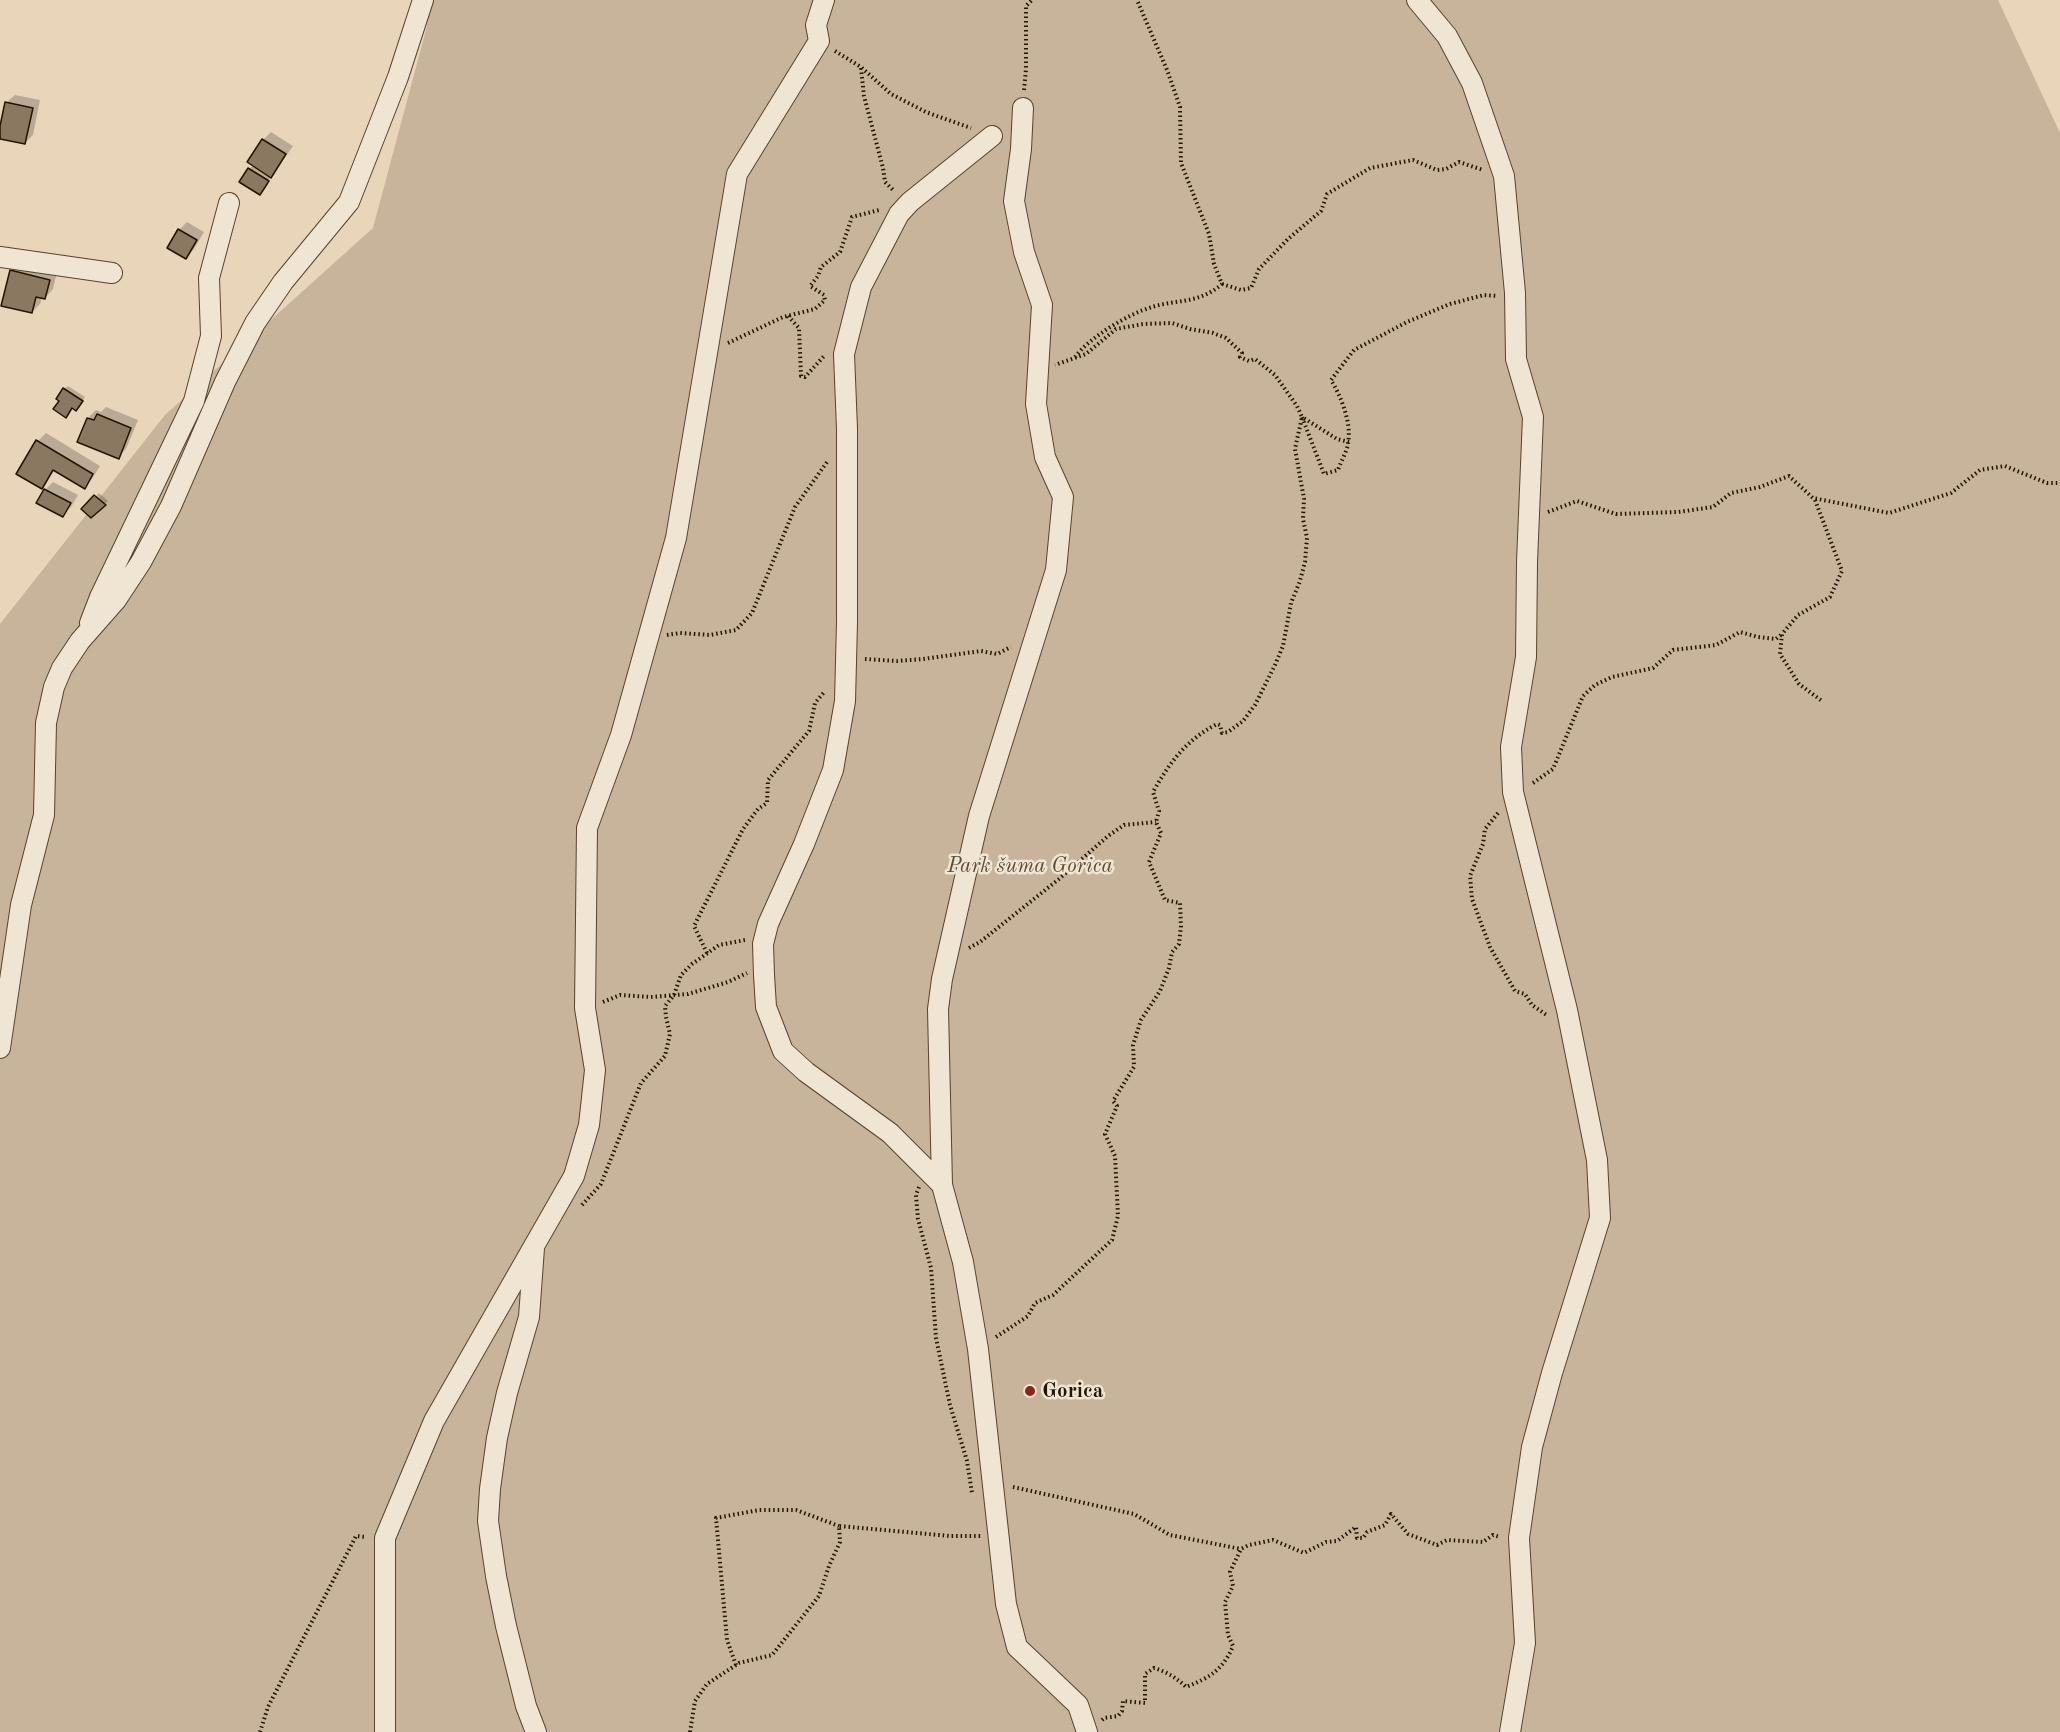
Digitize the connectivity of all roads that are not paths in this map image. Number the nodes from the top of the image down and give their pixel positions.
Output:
1 (423, 0) edge
2 (824, 0) edge
3 (1417, 0) edge
4 (1023, 108) road end
5 (992, 136) road end
6 (229, 202) dead end
7 (0, 257) edge
8 (112, 273) dead end
9 (90, 628) junction
10 (0, 1048) edge
11 (937, 1179) junction
12 (535, 1242) junction
13 (1092, 1730) edge
14 (386, 1732) edge
15 (536, 1732) edge
16 (1510, 1732) edge

1 - 9 street
2 - 12 street
3 - 16 street
4 - 11 street
5 - 11 street
6 - 9 street
7 - 8 street
9 - 10 street
11 - 13 street
12 - 14 street
12 - 15 street

